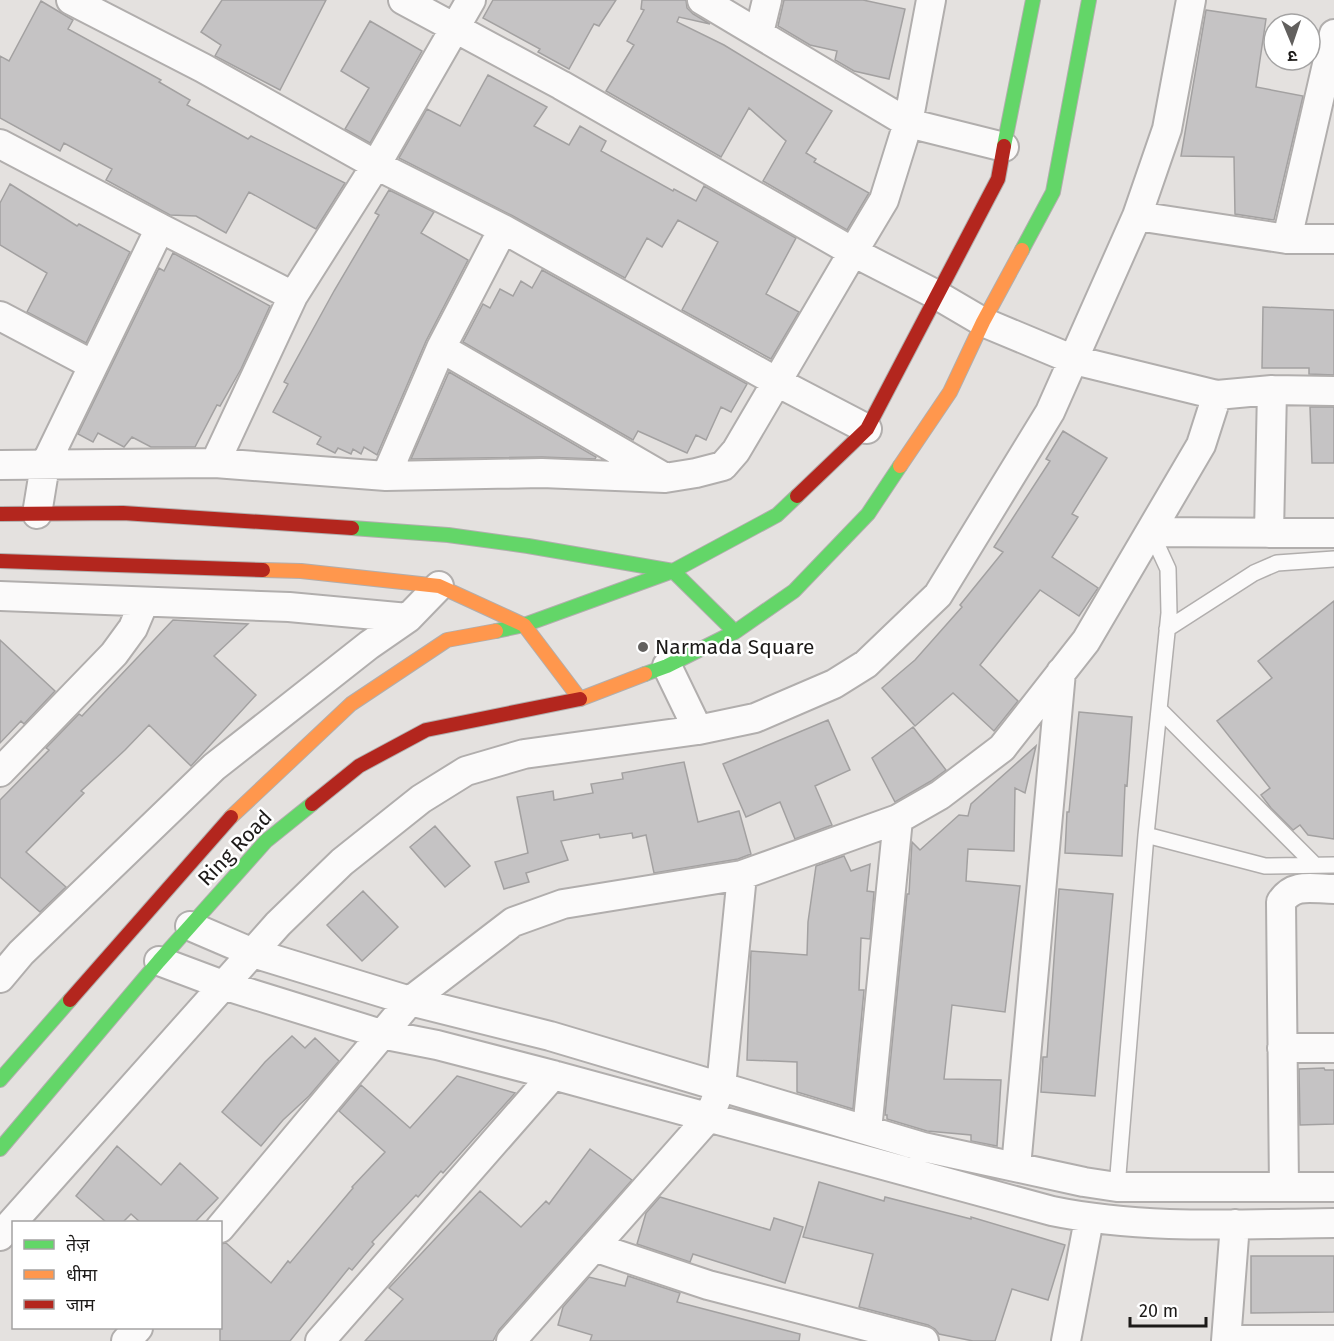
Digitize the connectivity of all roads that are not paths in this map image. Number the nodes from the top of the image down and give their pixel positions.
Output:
1 (71, 0) edge
2 (403, 0) edge
3 (471, 0) edge
4 (702, 0) edge
5 (767, 0) edge
6 (931, 0) edge
7 (1033, 0) edge
8 (1089, 0) edge
9 (1191, 0) edge
10 (456, 28) junction
11 (759, 33) junction
12 (1334, 34) edge
13 (908, 123) junction
14 (0, 144) edge
15 (1005, 147) junction
16 (376, 165) junction
17 (1137, 216) junction
18 (160, 228) junction
19 (503, 229) junction
20 (1287, 239) junction
21 (1334, 239) edge
22 (853, 252) junction
23 (938, 295) junction
24 (293, 296) junction
25 (0, 316) edge
26 (983, 322) junction
27 (441, 348) junction
28 (1074, 360) junction
29 (93, 365) junction
30 (777, 382) junction
31 (1272, 390) junction
32 (1334, 390) edge
33 (1217, 395) junction
34 (867, 429) junction
35 (215, 463) junction
36 (0, 465) edge
37 (45, 465) junction
38 (386, 476) junction
39 (665, 478) junction
40 (0, 514) edge
41 (37, 514) junction
42 (1151, 532) junction
43 (1269, 533) junction
44 (1334, 533) edge
45 (1334, 559) edge
46 (0, 561) edge
47 (673, 571) junction
48 (439, 586) junction
49 (0, 596) edge
50 (144, 602) junction
51 (408, 618) junction
52 (524, 625) junction
53 (1167, 629) junction
54 (735, 632) junction
55 (667, 666) junction
56 (1061, 672) junction
57 (580, 699) junction
58 (1159, 709) junction
59 (698, 730) junction
60 (0, 772) edge
61 (898, 819) junction
62 (1146, 836) junction
63 (1315, 865) junction
64 (1334, 865) edge
65 (742, 875) junction
66 (1334, 889) edge
67 (190, 926) junction
68 (10, 951) edge
69 (253, 953) junction
70 (159, 961) junction
71 (0, 978) edge
72 (223, 985) junction
73 (410, 1001) junction
74 (381, 1034) junction
75 (1282, 1048) junction
76 (1334, 1048) edge
77 (553, 1075) junction
78 (0, 1080) edge
79 (721, 1087) junction
80 (709, 1117) junction
81 (867, 1130) junction
82 (0, 1149) edge
83 (1016, 1167) junction
84 (1117, 1187) junction
85 (1249, 1187) junction
86 (1284, 1187) junction
87 (1334, 1187) edge
88 (1089, 1219) junction
89 (13, 1221) edge
90 (12, 1222) edge
91 (1334, 1223) edge
92 (1241, 1224) junction
93 (222, 1226) edge
94 (0, 1236) edge
95 (594, 1247) junction
96 (137, 1329) edge
97 (1226, 1340) edge
98 (1334, 1340) edge
99 (126, 1341) edge
100 (320, 1341) edge
101 (511, 1341) edge
102 (924, 1341) edge
103 (1066, 1341) edge
104 (1325, 1341) edge

1 - 16 street
2 - 10 street
3 - 10 street
4 - 11 street
5 - 11 street
6 - 13 street
7 - 15 main road, Ring Road
8 - 26 main road, Ring Road
9 - 17 street
10 - 16 street
10 - 22 street
11 - 13 street
12 - 20 street
13 - 15 street
13 - 22 street
14 - 18 street
15 - 23 main road, Ring Road
16 - 19 street
16 - 24 street
17 - 20 street
17 - 28 street
18 - 24 street
18 - 29 street
19 - 27 street
19 - 30 street
20 - 21 street
22 - 23 street
22 - 30 street
23 - 26 street
23 - 34 main road, Ring Road
24 - 35 street
25 - 29 street
26 - 28 street
26 - 54 main road, Ring Road
27 - 38 street
27 - 39 street
28 - 33 street
28 - 59 street
29 - 37 street
30 - 34 street
30 - 39 street
31 - 32 street
31 - 33 street
31 - 43 street
33 - 42 street
34 - 47 main road, Ring Road
35 - 37 street
35 - 38 street
36 - 37 street
37 - 41 street
38 - 39 street
40 - 41 main road
41 - 47 main road
42 - 43 street
42 - 53 lane
42 - 56 street
43 - 44 street
45 - 53 lane
46 - 48 main road
47 - 52 main road, Ring Road
47 - 54 main road
48 - 51 street
48 - 52 main road
49 - 50 street
50 - 51 street
50 - 60 street
51 - 68 street
52 - 57 main road
52 - 78 main road, Ring Road
53 - 58 lane
54 - 55 main road, Ring Road
55 - 57 main road, Ring Road
55 - 59 street
56 - 61 street
56 - 83 street
57 - 67 main road, Ring Road
58 - 62 lane
58 - 63 lane
59 - 69 street
61 - 65 street
61 - 81 street
62 - 63 lane
62 - 84 lane
63 - 64 lane
65 - 73 street
65 - 79 street
66 - 75 street
67 - 69 street
67 - 70 main road, Ring Road
68 - 71 street
69 - 72 street
69 - 73 street
70 - 72 street
70 - 82 main road, Ring Road
72 - 74 street
72 - 89 street
73 - 74 street
73 - 79 street
74 - 77 street
74 - 93 street
75 - 76 street
75 - 86 street
77 - 80 street
77 - 100 street
79 - 80 street
79 - 81 street
80 - 88 street
80 - 95 street
81 - 83 street
83 - 84 street
84 - 85 street
85 - 86 street
85 - 92 street
86 - 87 street
88 - 92 street
88 - 103 street
90 - 94 street
91 - 92 street
92 - 97 street
95 - 101 street
95 - 102 street
96 - 99 street
97 - 104 street
98 - 104 street

